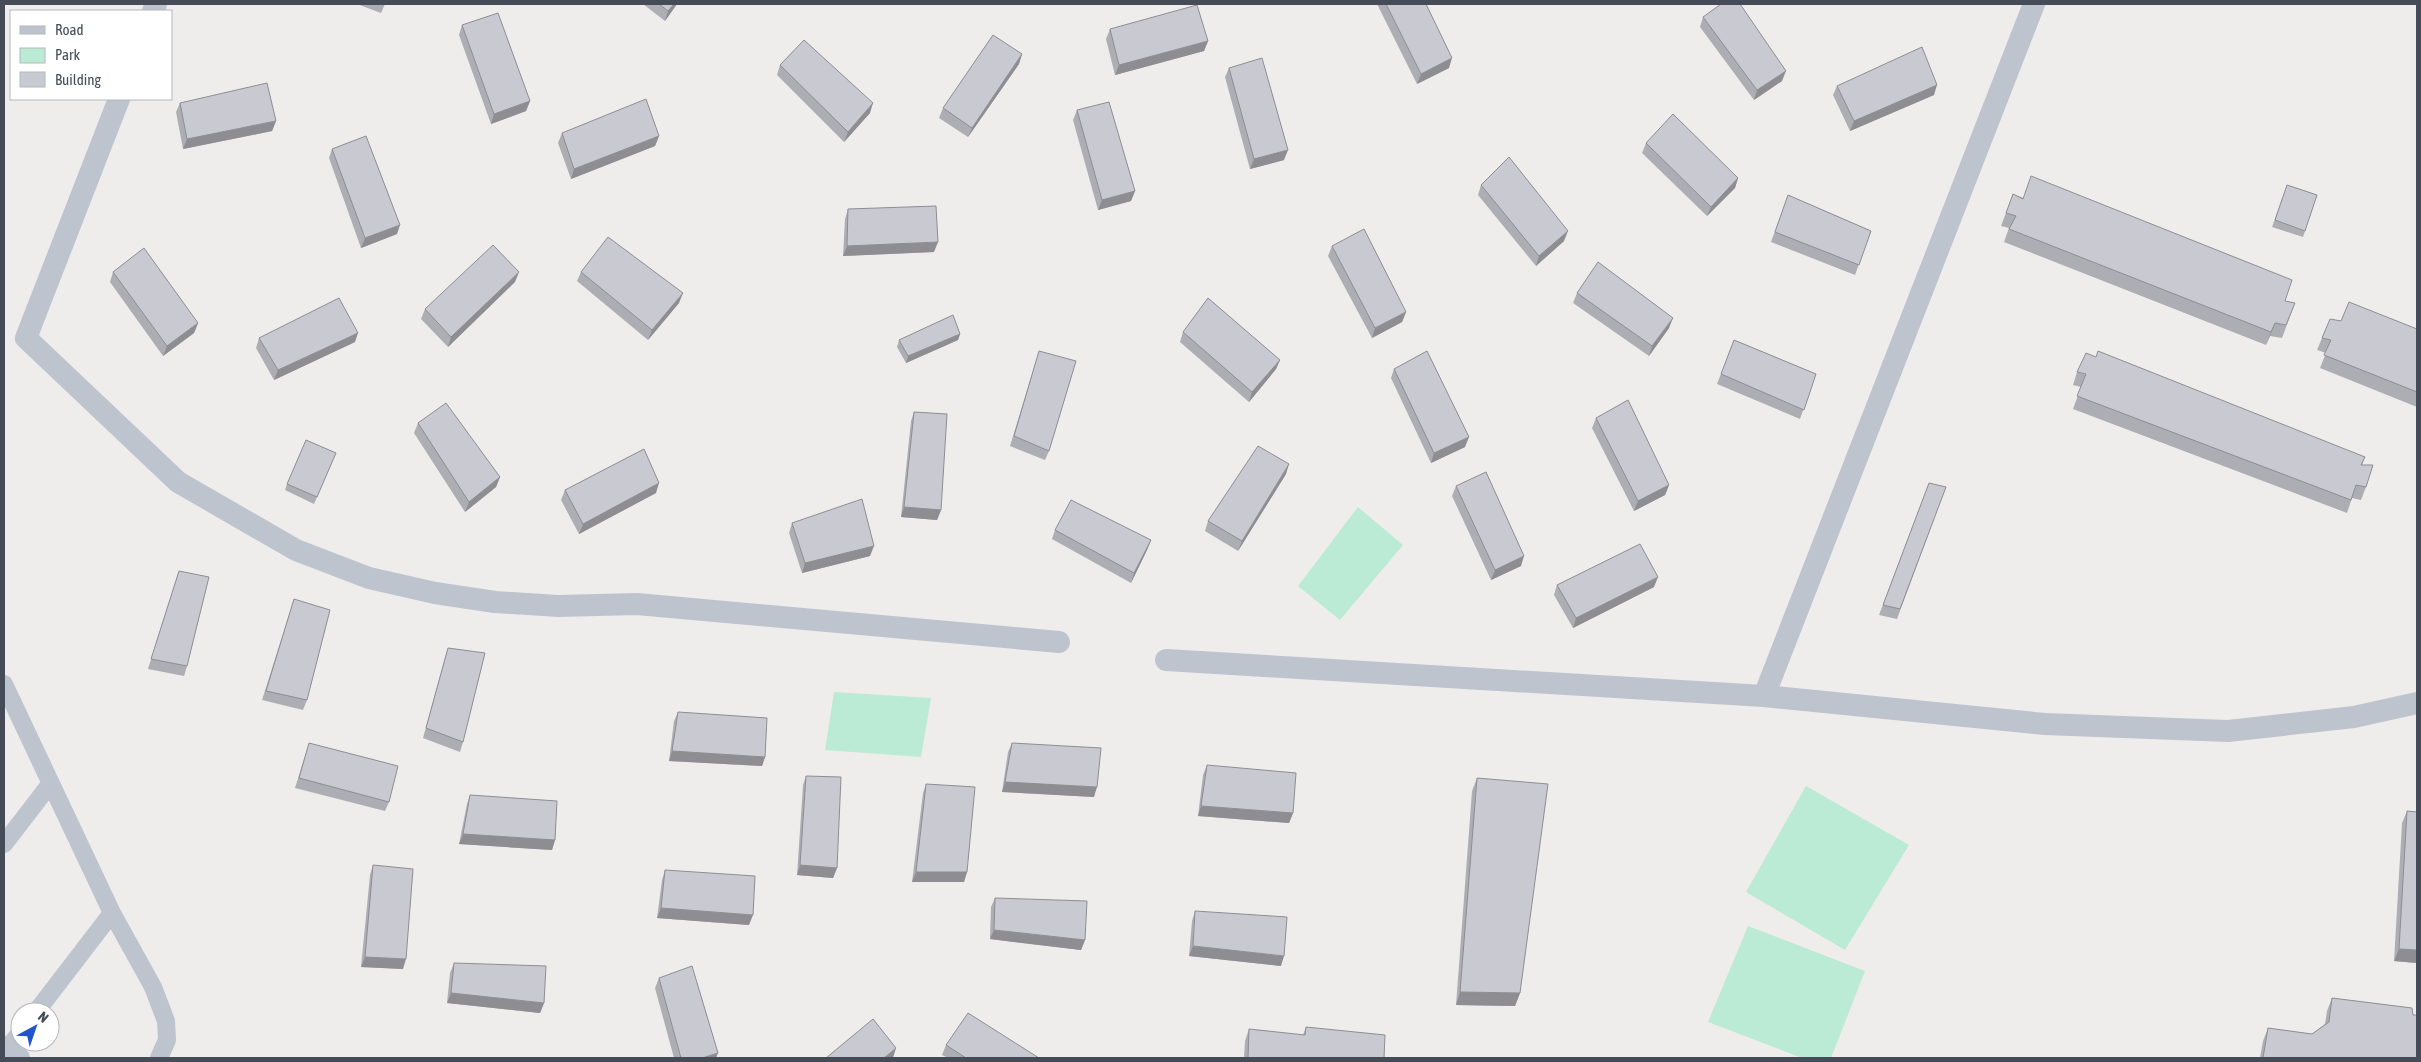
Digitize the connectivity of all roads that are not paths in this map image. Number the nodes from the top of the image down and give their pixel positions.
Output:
1 (2034, 4) edge
2 (119, 100) edge
3 (1059, 642) dead end
4 (1166, 660) dead end
5 (4, 684) edge
6 (1764, 696) junction
7 (2417, 703) edge
8 (51, 783) junction
9 (4, 844) edge
10 (112, 914) junction
11 (44, 1002) edge
12 (159, 1058) edge

1 - 6 street
2 - 3 street
4 - 6 street
5 - 8 street
6 - 7 street
8 - 9 street
8 - 10 street
10 - 11 street
10 - 12 street

